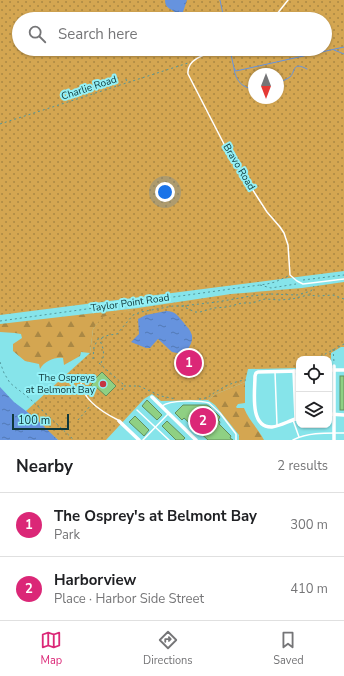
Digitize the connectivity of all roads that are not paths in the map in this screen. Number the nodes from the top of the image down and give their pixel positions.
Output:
1 (288, 0) edge
2 (279, 12) edge
3 (205, 56) edge
4 (344, 279) edge
5 (334, 368) joint
6 (344, 370) edge
7 (294, 371) joint
8 (275, 372) junction
9 (81, 383) dead end
10 (152, 397) dead end
11 (162, 406) junction
12 (137, 410) dead end
13 (169, 413) junction
14 (334, 414) junction
15 (344, 415) edge
16 (296, 419) edge
17 (118, 421) joint
18 (277, 425) junction
19 (155, 427) junction
20 (298, 428) edge
21 (334, 433) junction
22 (344, 433) edge
23 (193, 436) junction
24 (299, 437) junction
25 (139, 440) edge
26 (143, 440) edge
27 (169, 440) edge
28 (189, 440) edge
29 (196, 440) edge
30 (236, 440) edge
31 (293, 440) edge
32 (334, 440) edge

1 - 2 lane
3 - 4 lane, Bravo Road
5 - 6 street
5 - 14 street
7 - 8 street
7 - 16 street
8 - 18 lane
8 - 18 street
9 - 17 lane
10 - 11 street
11 - 13 street
11 - 30 lane
12 - 19 lane
13 - 19 lane
13 - 23 street
14 - 15 street
14 - 21 street
16 - 18 street
17 - 25 street
19 - 26 lane
19 - 27 lane
20 - 24 lane
21 - 22 lane
21 - 24 lane
21 - 32 street
23 - 28 lane
23 - 29 street
24 - 31 lane

